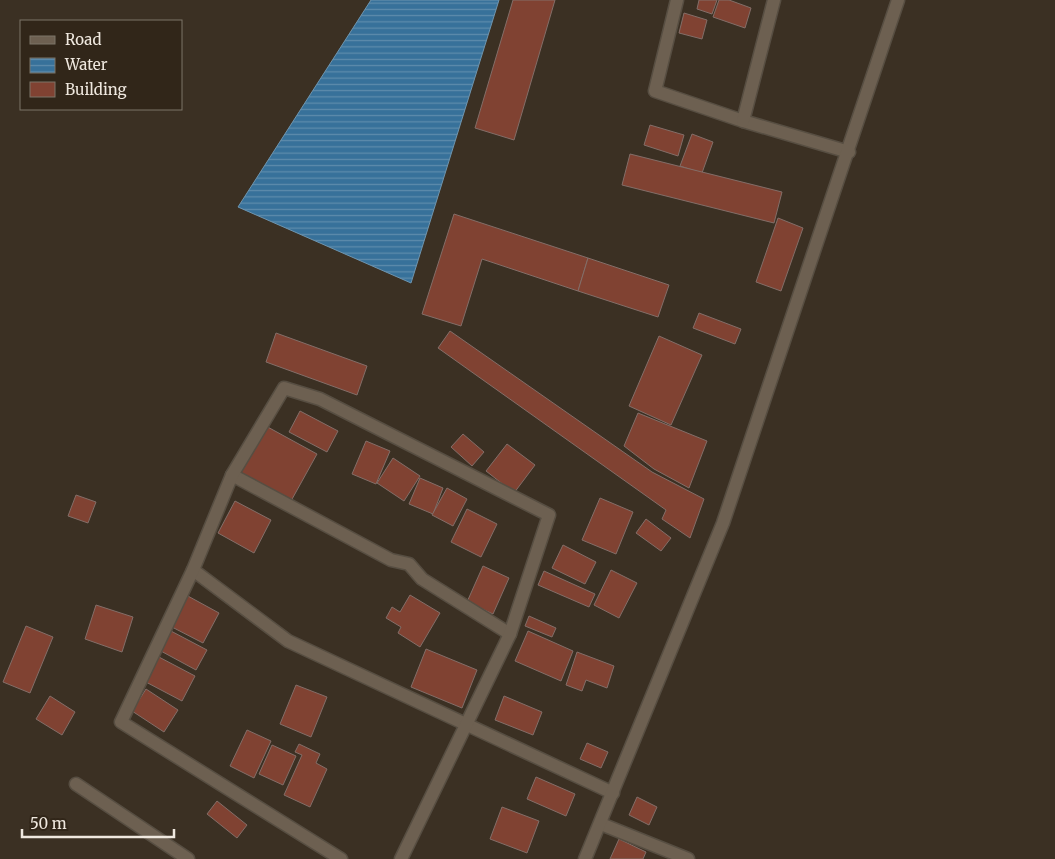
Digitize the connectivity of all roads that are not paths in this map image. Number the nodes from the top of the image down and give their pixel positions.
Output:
1 (677, 0) edge
2 (774, 0) edge
3 (898, 0) edge
4 (743, 121) junction
5 (848, 152) junction
6 (232, 474) junction
7 (193, 570) junction
8 (510, 634) junction
9 (466, 725) junction
10 (76, 784) dead end
11 (613, 793) junction
12 (601, 824) junction
13 (188, 859) edge
14 (341, 859) edge
15 (401, 859) edge
16 (585, 859) edge
17 (688, 859) edge

1 - 4 street
2 - 4 street
3 - 5 street
4 - 5 street
5 - 11 street
6 - 7 street
6 - 8 street
6 - 8 street
7 - 9 street
7 - 14 street
8 - 9 street
9 - 11 street
9 - 15 street
10 - 13 street
11 - 12 street
12 - 16 street
12 - 17 street

